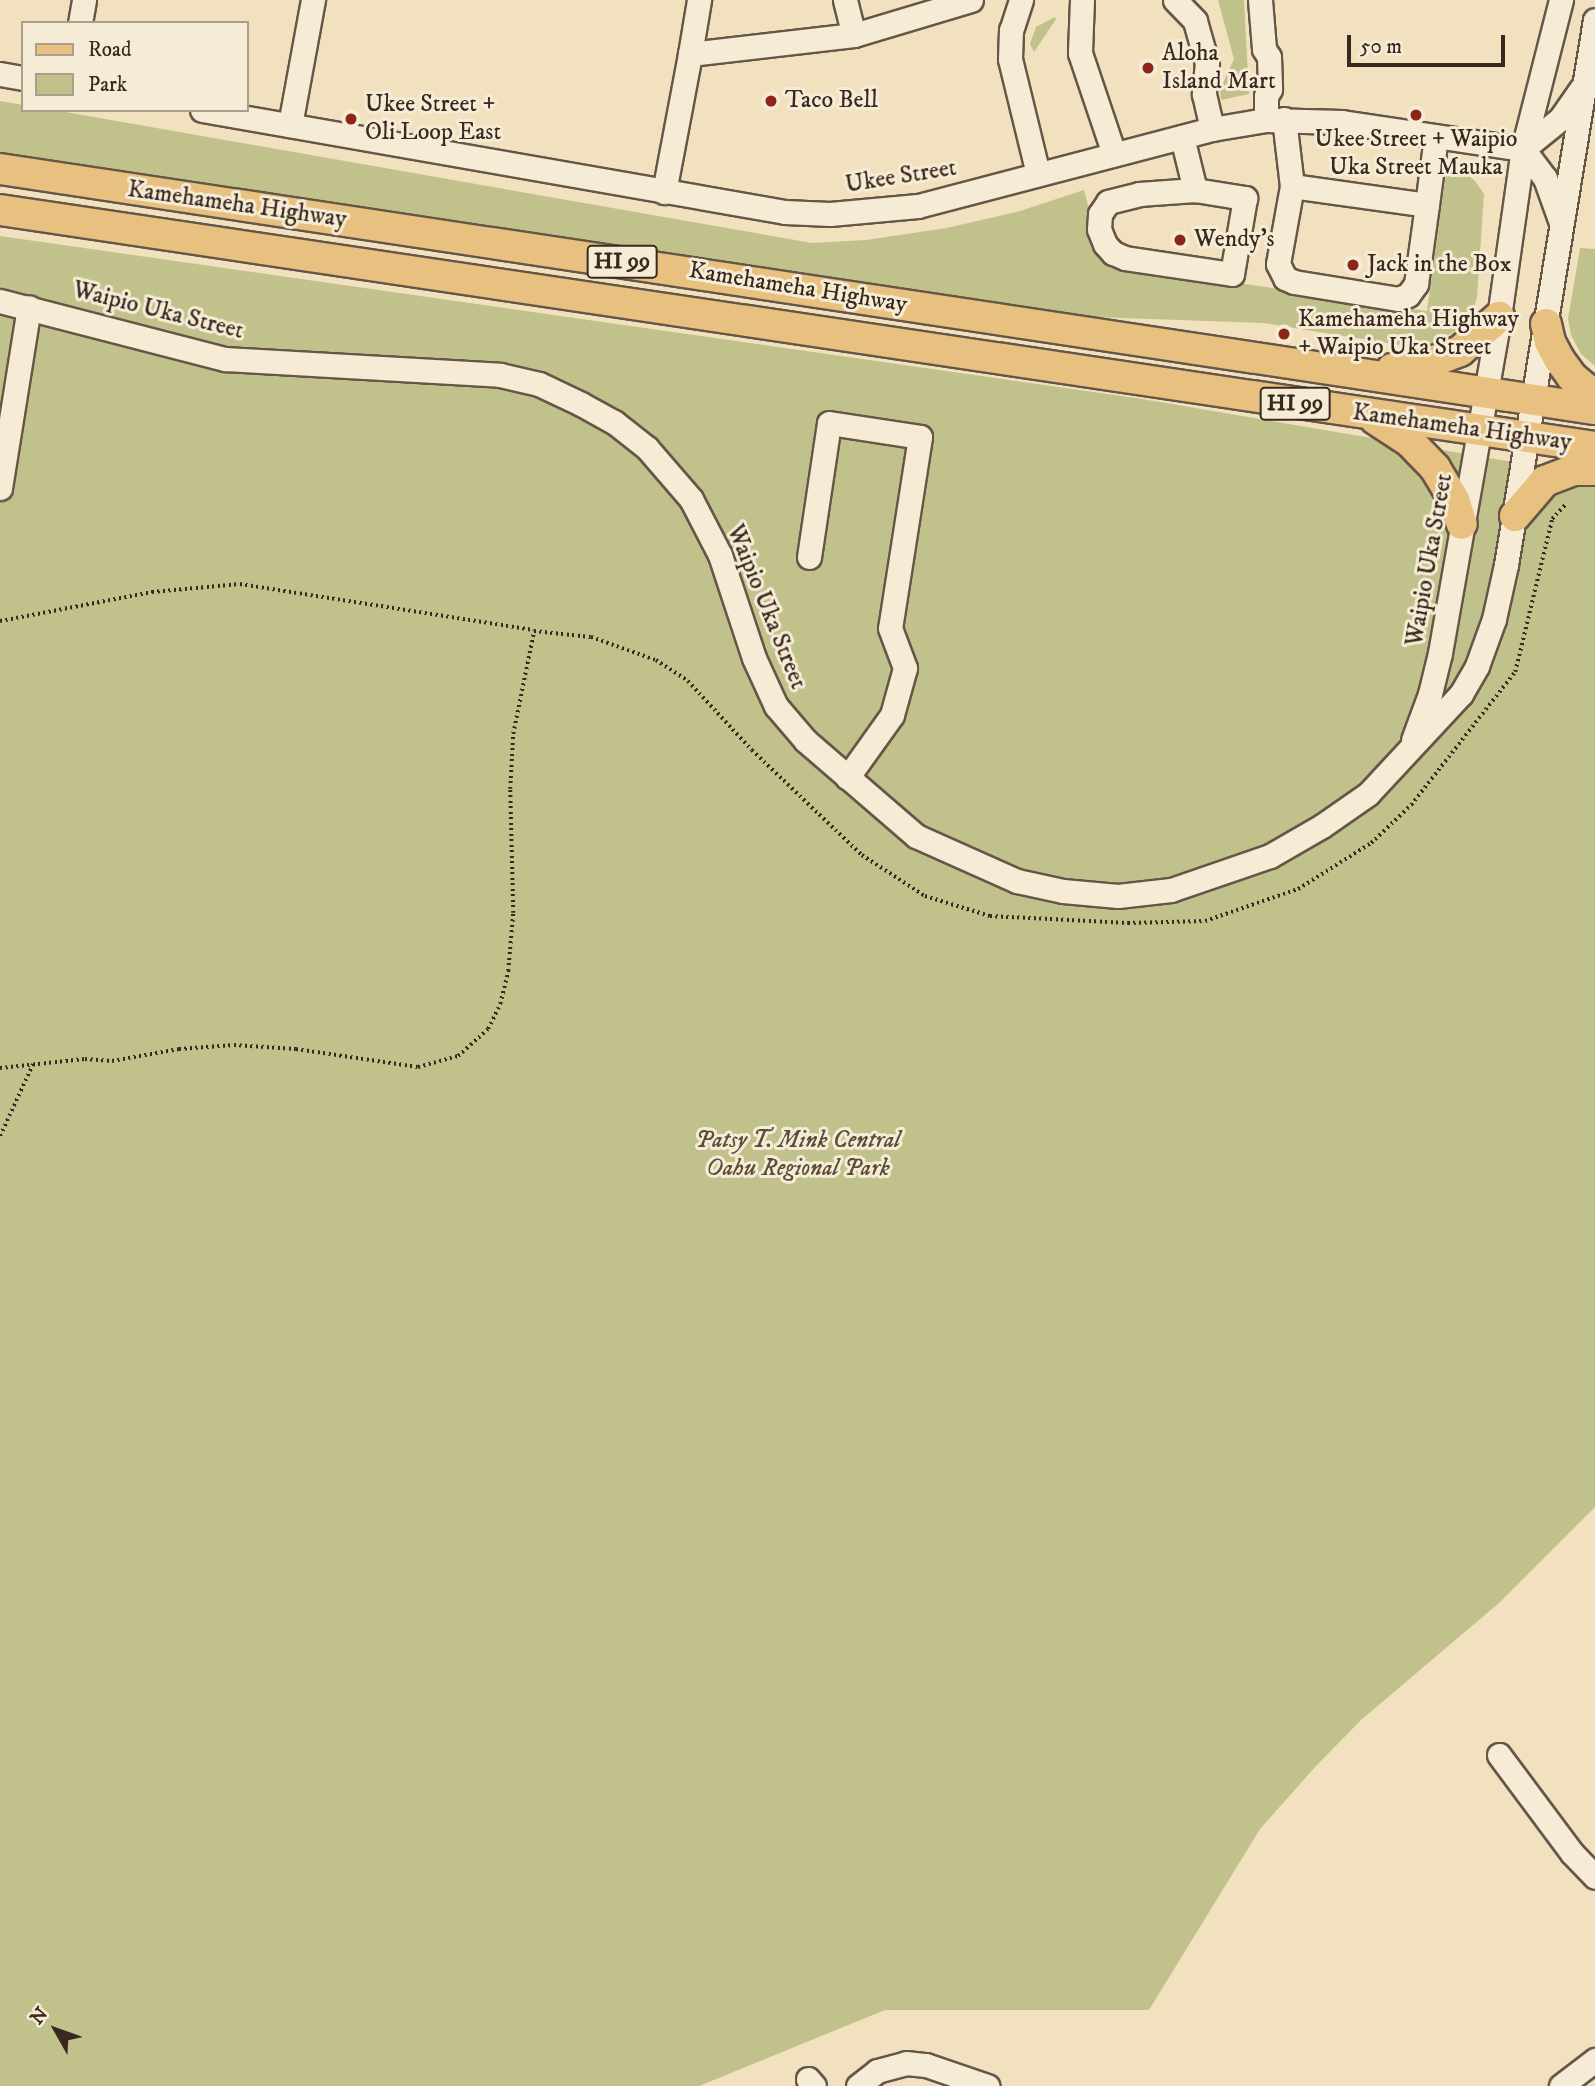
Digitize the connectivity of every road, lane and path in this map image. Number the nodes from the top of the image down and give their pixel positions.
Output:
1 (84, 0) edge
2 (313, 0) edge
3 (699, 0) edge
4 (845, 0) edge
5 (971, 0) edge
6 (1021, 0) edge
7 (1082, 0) edge
8 (1175, 0) edge
9 (1260, 0) edge
10 (1561, 0) edge
11 (1595, 20) edge
12 (80, 21) edge
13 (854, 34) junction
14 (690, 54) junction
15 (0, 74) edge
16 (21, 78) edge
17 (1586, 81) junction
18 (214, 112) edge
19 (1275, 119) junction
20 (290, 125) junction
21 (1212, 129) junction
22 (1182, 137) junction
23 (1436, 137) junction
24 (1523, 149) junction
25 (1114, 154) junction
26 (0, 169) edge
27 (1038, 174) junction
28 (1293, 186) junction
29 (1195, 190) junction
30 (664, 192) junction
31 (1427, 205) junction
32 (0, 210) edge
33 (1560, 223) junction
34 (0, 301) edge
35 (29, 307) junction
36 (1499, 317) junction
37 (1545, 324) junction
38 (1325, 368) junction
39 (1486, 392) junction
40 (1595, 396) edge
41 (1535, 400) junction
42 (1595, 409) edge
43 (1369, 415) junction
44 (1480, 430) junction
45 (1529, 438) junction
46 (1595, 447) edge
47 (1595, 470) edge
48 (0, 488) edge
49 (1567, 503) dead end
50 (1515, 516) junction
51 (1462, 524) junction
52 (809, 557) dead end
53 (0, 621) edge
54 (534, 631) junction
55 (1406, 755) junction
56 (847, 778) junction
57 (33, 1064) junction
58 (0, 1068) edge
59 (0, 1136) edge
60 (1499, 1755) dead end
61 (1595, 1878) edge
62 (1595, 2060) edge
63 (858, 2086) edge
64 (987, 2086) edge
65 (1561, 2086) edge

1 - 12 street
2 - 20 street
3 - 14 street
4 - 13 street
5 - 13 street
6 - 27 street
7 - 25 street
8 - 21 street
9 - 19 street
10 - 24 street, Waipio Uka Street
11 - 17 street, Waipio Uka Street
13 - 14 street
14 - 30 street
15 - 16 street
17 - 24 street
17 - 33 street, Waipio Uka Street
18 - 20 street, Ukee Street
19 - 21 street, Ukee Street
19 - 23 street, Ukee Street
19 - 28 street
20 - 30 street, Ukee Street
21 - 22 street, Ukee Street
22 - 25 street, Ukee Street
22 - 29 street
23 - 24 street, Ukee Street
23 - 31 street
24 - 33 street
24 - 36 street, Waipio Uka Street
25 - 27 street, Ukee Street
26 - 38 main road, Kamehameha Highway / HI 99
27 - 30 street, Ukee Street
28 - 31 street
28 - 31 street
29 - 29 street
32 - 43 main road, Kamehameha Highway / HI 99
33 - 37 street, Waipio Uka Street
34 - 35 street, Waipio Uka Street
35 - 48 street
35 - 56 street, Waipio Uka Street
36 - 38 main road
36 - 39 street, Waipio Uka Street
37 - 40 main road
37 - 41 street, Waipio Uka Street
38 - 39 main road, Kamehameha Highway / HI 99
39 - 41 main road, Kamehameha Highway / HI 99
39 - 44 street, Waipio Uka Street
41 - 42 main road, Kamehameha Highway / HI 99
41 - 45 street, Waipio Uka Street
43 - 44 main road, Kamehameha Highway / HI 99
43 - 51 main road
44 - 45 main road, Kamehameha Highway / HI 99
44 - 51 street, Waipio Uka Street
45 - 46 main road, Kamehameha Highway / HI 99
45 - 50 street, Waipio Uka Street
47 - 50 main road
49 - 54 path
50 - 55 street, Waipio Uka Street
51 - 55 street, Waipio Uka Street
52 - 56 street
53 - 54 path
54 - 57 path
55 - 56 street, Waipio Uka Street
57 - 58 path
57 - 59 path
60 - 61 street
62 - 65 street
63 - 64 street

